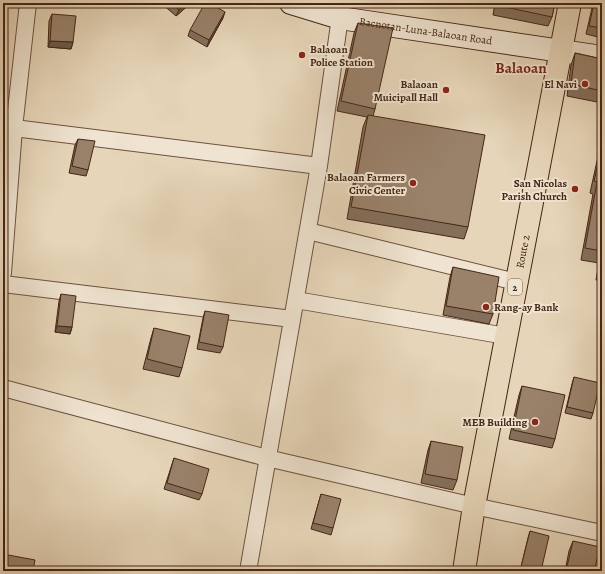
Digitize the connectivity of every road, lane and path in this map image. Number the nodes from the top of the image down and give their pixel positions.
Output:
1 (28, 3) edge
2 (291, 3) edge
3 (570, 3) edge
4 (341, 10) edge
5 (561, 50) junction
6 (602, 57) edge
7 (14, 128) junction
8 (319, 166) junction
9 (308, 231) junction
10 (3, 273) edge
11 (516, 282) junction
12 (3, 284) edge
13 (296, 300) junction
14 (292, 320) junction
15 (506, 336) junction
16 (3, 388) edge
17 (267, 458) junction
18 (474, 506) junction
19 (602, 533) edge
20 (248, 571) edge
21 (464, 571) edge

1 - 7 street
2 - 4 main road, Bacnotan-Luna-Balaoan Road
3 - 5 highway, Route 2 / 2
4 - 5 main road, Bacnotan-Luna-Balaoan Road
4 - 8 street
5 - 6 main road, Bacnotan-Luna-Balaoan Road
5 - 11 highway, Route 2 / 2
7 - 8 street
7 - 10 street
8 - 9 street
9 - 11 street
9 - 13 street
11 - 15 highway, Route 2 / 2
12 - 14 street
13 - 14 street
13 - 15 street
14 - 17 street
15 - 18 highway, Route 2 / 2
16 - 17 street
17 - 18 street
17 - 20 street
18 - 19 street
18 - 21 highway, Route 2 / 2

